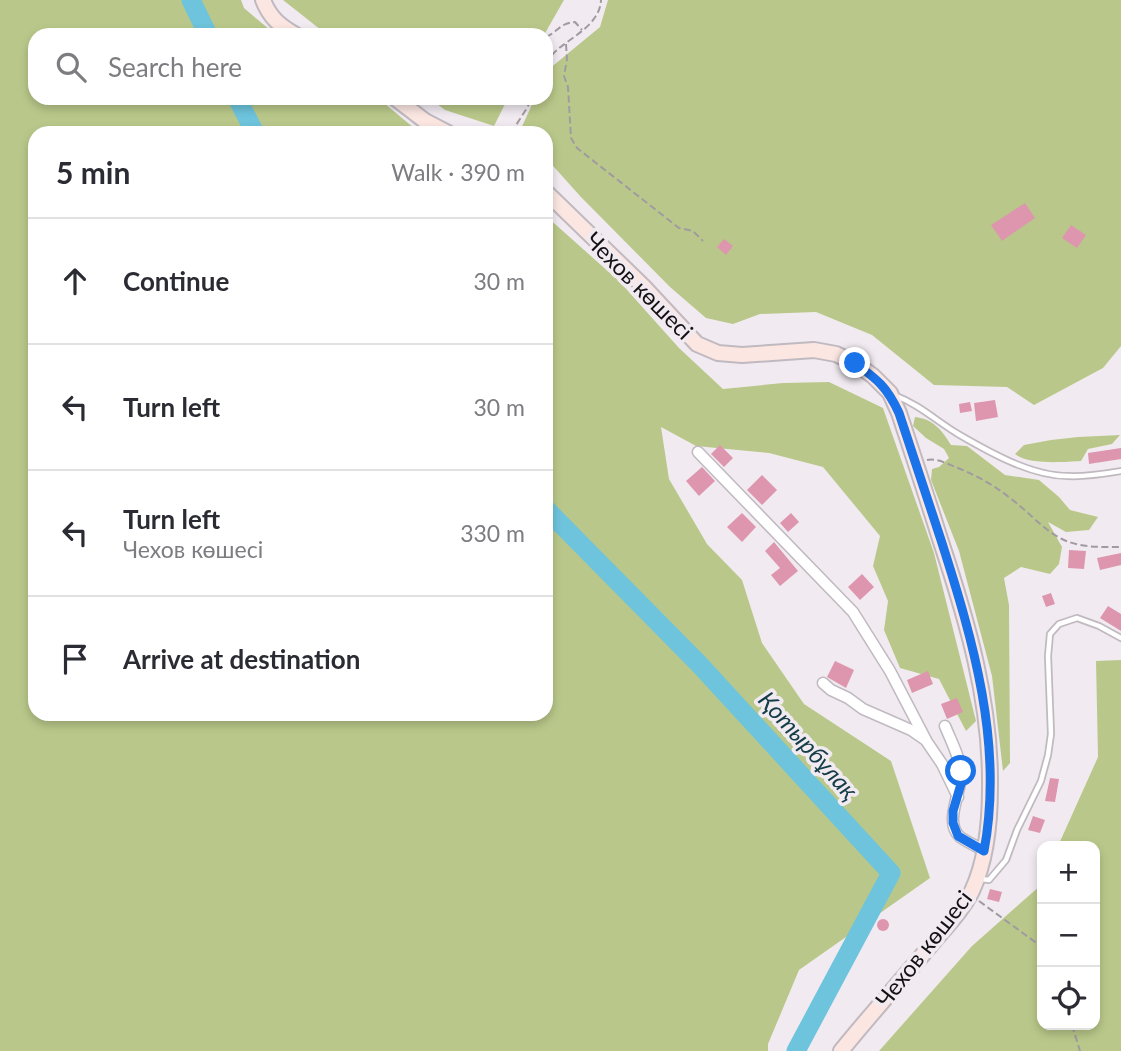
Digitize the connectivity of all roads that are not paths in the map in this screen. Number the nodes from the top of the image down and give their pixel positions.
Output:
1 (263, 0) edge
2 (284, 28) edge
3 (404, 105) edge
4 (435, 126) edge
5 (553, 199) edge
6 (890, 393) junction
7 (698, 452) dead end
8 (1121, 471) edge
9 (1121, 638) edge
10 (823, 682) dead end
11 (945, 726) dead end
12 (927, 742) junction
13 (958, 797) junction
14 (984, 851) junction
15 (977, 879) junction
16 (841, 1051) edge

1 - 2 main road
3 - 4 main road
5 - 6 main road, Чехов көшесі
6 - 8 lane
6 - 14 main road, Чехов көшесі
7 - 12 street
9 - 15 lane
10 - 12 street
11 - 13 street
12 - 13 street
13 - 14 street
14 - 15 main road, Чехов көшесі
15 - 16 main road, Чехов көшесі

